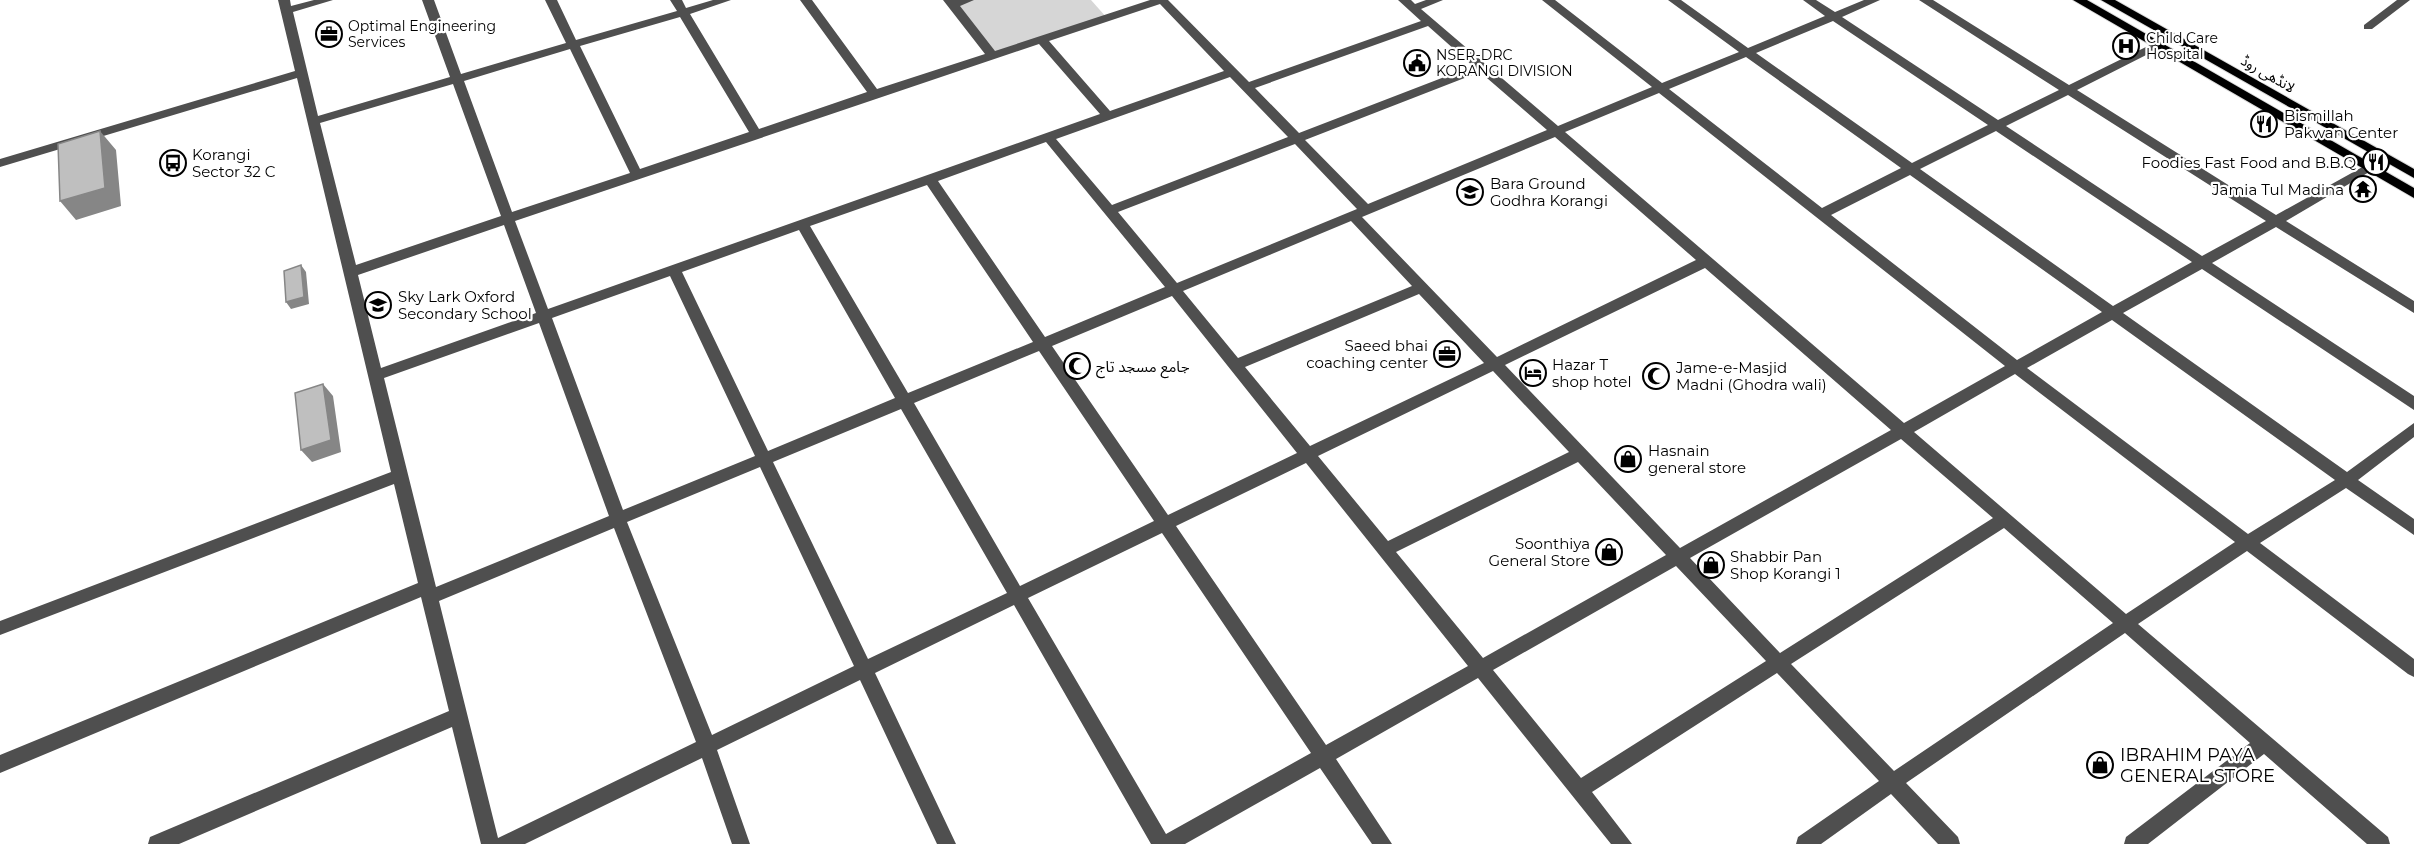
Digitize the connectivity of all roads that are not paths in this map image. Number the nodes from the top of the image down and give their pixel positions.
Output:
1 (327, 0) edge
2 (428, 0) edge
3 (551, 0) edge
4 (676, 0) edge
5 (725, 0) edge
6 (807, 0) edge
7 (968, 0) edge
8 (1162, 0) edge
9 (1437, 0) edge
10 (1548, 0) edge
11 (1674, 0) edge
12 (1809, 0) edge
13 (1874, 0) edge
14 (1925, 0) edge
15 (2079, 0) edge
16 (2107, 0) edge
17 (2404, 0) edge
18 (951, 2) edge
19 (1409, 4) edge
20 (286, 5) edge
21 (683, 12) junction
22 (1834, 17) junction
23 (1429, 22) junction
24 (2368, 27) dead end
25 (1042, 40) junction
26 (573, 44) junction
27 (2158, 45) junction
28 (1747, 52) junction
29 (992, 55) junction
30 (1482, 67) junction
31 (1232, 72) junction
32 (302, 74) junction
33 (456, 78) junction
34 (1247, 87) junction
35 (1661, 88) junction
36 (2069, 90) junction
37 (874, 94) junction
38 (1108, 116) junction
39 (314, 121) junction
40 (1998, 127) junction
41 (1556, 131) junction
42 (756, 134) junction
43 (1048, 137) junction
44 (1297, 138) junction
45 (0, 163) edge
46 (2370, 168) junction
47 (1913, 169) junction
48 (2414, 174) edge
49 (637, 175) junction
50 (930, 179) junction
51 (2414, 194) edge
52 (1109, 211) junction
53 (1360, 212) junction
54 (1821, 214) junction
55 (508, 219) junction
56 (2277, 220) junction
57 (802, 224) junction
58 (1707, 261) junction
59 (2200, 263) junction
60 (674, 270) junction
61 (351, 272) junction
62 (1422, 287) junction
63 (1174, 289) junction
64 (2414, 308) edge
65 (2113, 312) junction
66 (543, 316) junction
67 (1042, 344) junction
68 (1493, 364) junction
69 (1235, 365) junction
70 (2016, 367) junction
71 (376, 375) junction
72 (904, 401) junction
73 (2414, 404) edge
74 (2414, 429) edge
75 (1904, 430) junction
76 (1308, 454) junction
77 (1580, 454) junction
78 (764, 459) junction
79 (400, 475) junction
80 (2348, 480) junction
81 (2006, 518) junction
82 (618, 519) junction
83 (1164, 524) junction
84 (2414, 528) edge
85 (2248, 542) junction
86 (1385, 550) junction
87 (1678, 557) junction
88 (428, 592) junction
89 (1017, 595) junction
90 (2126, 623) junction
91 (0, 628) edge
92 (1780, 663) junction
93 (1480, 668) junction
94 (2414, 669) edge
95 (864, 670) junction
96 (458, 716) junction
97 (2264, 743) junction
98 (707, 746) junction
99 (1323, 756) junction
100 (0, 764) edge
101 (1891, 783) junction
102 (1579, 790) junction
103 (157, 844) edge
104 (490, 844) edge
105 (505, 844) edge
106 (741, 844) edge
107 (947, 844) edge
108 (1161, 844) edge
109 (1167, 844) edge
110 (1383, 844) edge
111 (1623, 844) edge
112 (1805, 844) edge
113 (1950, 844) edge
114 (2133, 844) edge
115 (2381, 844) edge

1 - 20 street
2 - 33 street
3 - 26 street
4 - 21 street
5 - 21 street
6 - 37 street
7 - 18 street
8 - 25 street
8 - 31 street
9 - 19 street
10 - 35 street
11 - 28 street
12 - 22 street
13 - 22 street
14 - 36 street
15 - 27 main road, لانڈھی روڈ
16 - 48 main road, لانڈھی روڈ
17 - 24 street
18 - 29 street
19 - 23 street
20 - 32 street
21 - 26 street
21 - 42 street
22 - 28 street
22 - 40 street
23 - 30 street
23 - 34 street
25 - 29 street
25 - 38 street
26 - 33 street
26 - 49 street
27 - 36 street
27 - 46 main road, لانڈھی روڈ
28 - 35 street
28 - 47 street
29 - 37 street
30 - 41 street
30 - 44 street
31 - 34 street
31 - 38 street
32 - 39 street
32 - 45 street
33 - 39 street
33 - 55 street
34 - 44 street
35 - 41 street
35 - 54 street
36 - 40 street
36 - 56 street
37 - 42 street
38 - 43 street
39 - 61 street
40 - 47 street
40 - 59 street
41 - 53 street
41 - 58 street
42 - 49 street
43 - 50 street
43 - 52 street
44 - 52 street
44 - 53 street
46 - 51 main road, لانڈھی روڈ
46 - 56 street
47 - 54 street
47 - 65 street
49 - 55 street
50 - 57 street
50 - 67 street
52 - 63 street
53 - 62 street
53 - 63 street
54 - 70 street
55 - 61 street
55 - 66 street
56 - 59 street
56 - 64 street
57 - 60 street
57 - 72 street
58 - 68 street
58 - 75 street
59 - 65 street
59 - 73 street
60 - 66 street
60 - 78 street
61 - 71 street
62 - 68 street
62 - 69 street
63 - 67 street
63 - 69 street
65 - 70 street
65 - 80 street
66 - 71 street
66 - 82 street
67 - 72 street
67 - 83 street
68 - 76 street
68 - 77 street
69 - 76 street
70 - 75 street
70 - 85 street
71 - 79 street
72 - 78 street
72 - 89 street
74 - 80 street
75 - 81 street
75 - 87 street
76 - 83 street
76 - 86 street
77 - 86 street
77 - 87 street
78 - 82 street
78 - 95 street
79 - 88 street
79 - 91 street
80 - 84 street
80 - 85 street
81 - 90 street
81 - 92 street
82 - 88 street
82 - 98 street
83 - 89 street
83 - 99 street
85 - 90 street
85 - 94 street
86 - 93 street
87 - 92 street
87 - 93 street
88 - 96 street
88 - 100 street
89 - 95 street
89 - 108 street
90 - 97 street
90 - 101 street
92 - 101 street
92 - 102 street
93 - 99 street
93 - 102 street
95 - 98 street
95 - 107 street
96 - 103 street
96 - 104 street
97 - 114 street
97 - 115 street
98 - 105 street
98 - 106 street
99 - 109 street
99 - 110 street
101 - 112 street
101 - 113 street
102 - 111 street

